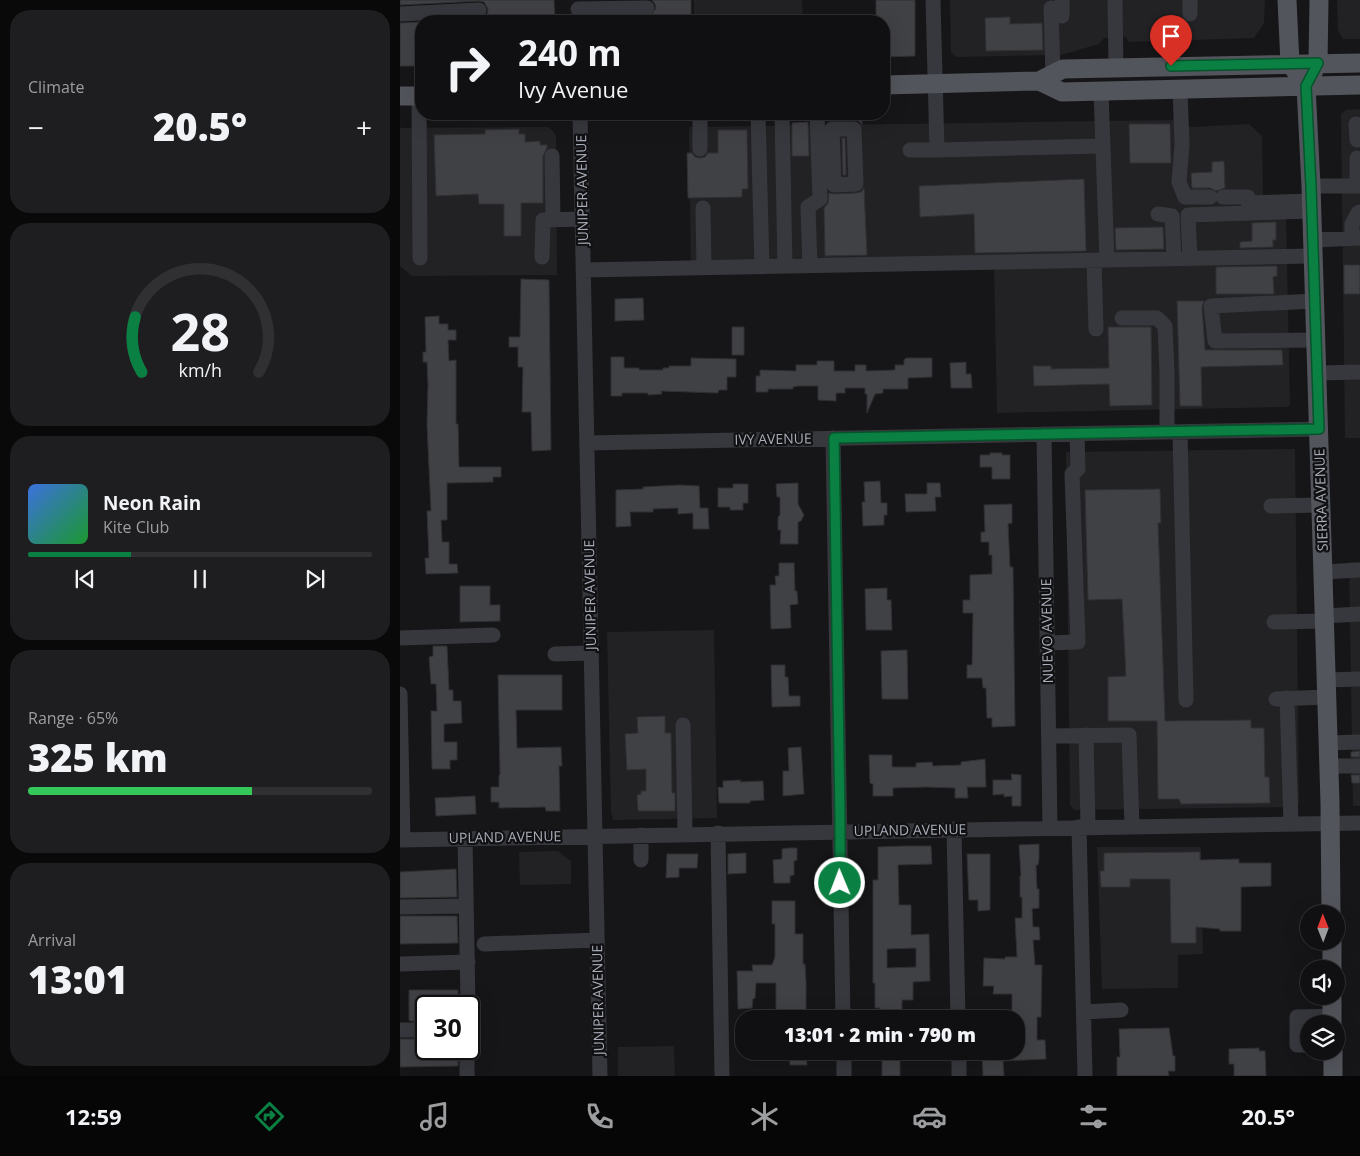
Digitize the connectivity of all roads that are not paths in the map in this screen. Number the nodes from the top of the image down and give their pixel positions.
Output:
1 (933, 0) edge
2 (1115, 0) edge
3 (1287, 0) edge
4 (1319, 0) edge
5 (647, 8) dead end
6 (1058, 8) edge
7 (479, 10) edge
8 (578, 10) edge
9 (400, 14) edge
10 (1290, 63) junction
11 (1318, 63) junction
12 (1360, 63) edge
13 (1116, 67) junction
14 (1046, 78) junction
15 (935, 84) junction
16 (890, 85) edge
17 (1360, 85) edge
18 (1306, 86) junction
19 (1180, 90) junction
20 (1101, 92) junction
21 (400, 96) edge
22 (415, 96) edge
23 (420, 120) edge
24 (580, 120) edge
25 (700, 120) edge
26 (758, 120) edge
27 (782, 120) edge
28 (817, 120) edge
29 (1360, 124) edge
30 (1357, 140) dead end
31 (1103, 146) junction
32 (700, 150) dead end
33 (910, 150) dead end
34 (937, 150) junction
35 (552, 156) dead end
36 (1357, 158) dead end
37 (1358, 186) edge
38 (1312, 199) junction
39 (702, 208) dead end
40 (1360, 212) edge
41 (1158, 214) dead end
42 (582, 219) junction
43 (553, 220) junction
44 (1356, 238) edge
45 (1313, 248) junction
46 (542, 257) dead end
47 (420, 258) dead end
48 (1174, 259) junction
49 (1190, 259) junction
50 (1101, 260) junction
51 (785, 266) junction
52 (810, 266) junction
53 (762, 267) junction
54 (704, 268) junction
55 (583, 270) junction
56 (1315, 301) junction
57 (1122, 318) dead end
58 (1096, 329) dead end
59 (1316, 340) junction
60 (1317, 372) junction
61 (1360, 372) edge
62 (1319, 429) junction
63 (1174, 432) junction
64 (1044, 434) junction
65 (1077, 434) junction
66 (834, 438) junction
67 (587, 443) junction
68 (1321, 505) junction
69 (1271, 506) dead end
70 (1360, 570) edge
71 (1323, 572) junction
72 (1360, 614) edge
73 (1324, 618) junction
74 (1274, 622) dead end
75 (493, 634) dead end
76 (400, 638) edge
77 (1047, 643) junction
78 (591, 653) junction
79 (555, 654) dead end
80 (1360, 679) edge
81 (1327, 688) junction
82 (400, 694) edge
83 (1186, 700) dead end
84 (683, 725) dead end
85 (1086, 735) junction
86 (1049, 736) junction
87 (1328, 742) junction
88 (1360, 742) edge
89 (1329, 766) junction
90 (1360, 766) edge
91 (1360, 822) edge
92 (1291, 824) junction
93 (1331, 824) junction
94 (1132, 826) junction
95 (1084, 827) junction
96 (1050, 828) junction
97 (954, 830) junction
98 (839, 831) junction
99 (718, 833) junction
100 (685, 834) junction
101 (595, 835) junction
102 (641, 835) junction
103 (465, 838) junction
104 (402, 840) edge
105 (641, 860) dead end
106 (1331, 905) edge
107 (466, 906) junction
108 (400, 907) edge
109 (597, 940) junction
110 (484, 944) dead end
111 (468, 962) junction
112 (400, 964) edge
113 (468, 995) edge
114 (843, 1010) edge
115 (958, 1010) edge
116 (1121, 1010) dead end
117 (1084, 1012) junction
118 (1300, 1017) edge
119 (400, 1030) edge
120 (415, 1030) edge
121 (1300, 1045) edge
122 (468, 1060) edge
123 (844, 1060) edge
124 (959, 1060) edge
125 (1332, 1060) edge
126 (467, 1076) edge
127 (600, 1076) edge
128 (722, 1076) edge
129 (844, 1076) edge
130 (959, 1076) edge
131 (1085, 1076) edge
132 (1333, 1076) edge

1 - 15 street
2 - 13 street
3 - 10 main road
4 - 11 main road
5 - 8 street
6 - 14 street
7 - 9 street
10 - 11 main road
10 - 13 main road
10 - 18 main road
11 - 12 main road
11 - 18 main road
13 - 14 main road
14 - 15 main road
14 - 20 main road
15 - 16 main road
15 - 34 street
17 - 18 main road
18 - 19 main road
18 - 38 main road, SIERRA AVENUE
19 - 20 main road
19 - 38 street
20 - 31 street
21 - 22 main road
23 - 47 street
24 - 42 street, JUNIPER AVENUE
25 - 32 street
26 - 53 street
27 - 51 street
28 - 52 street
29 - 30 street
31 - 34 street
31 - 50 street
33 - 34 street
35 - 43 street
36 - 37 street
37 - 38 street
38 - 45 main road, SIERRA AVENUE
38 - 49 street
39 - 54 street
40 - 44 street
41 - 48 street
42 - 43 street
42 - 55 street, JUNIPER AVENUE
43 - 46 street
44 - 45 street
45 - 49 street
45 - 56 main road, SIERRA AVENUE
48 - 49 street
48 - 50 street
50 - 52 street
50 - 58 street
51 - 52 street
51 - 53 street
53 - 54 street
54 - 55 street
55 - 67 street, JUNIPER AVENUE
56 - 59 main road, SIERRA AVENUE
56 - 59 street
57 - 63 street
59 - 60 main road, SIERRA AVENUE
60 - 61 street
60 - 62 main road, SIERRA AVENUE
62 - 63 street, IVY AVENUE
62 - 68 main road, SIERRA AVENUE
63 - 65 street, IVY AVENUE
63 - 83 street
64 - 65 street, IVY AVENUE
64 - 66 street, IVY AVENUE
64 - 77 street, NUEVO AVENUE
65 - 77 street
66 - 67 street, IVY AVENUE
66 - 98 street
67 - 78 street, JUNIPER AVENUE
68 - 69 street
68 - 71 main road, SIERRA AVENUE
70 - 71 street
71 - 73 main road, SIERRA AVENUE
72 - 73 street
73 - 74 street
73 - 81 main road, SIERRA AVENUE
75 - 76 street
77 - 86 street, NUEVO AVENUE
78 - 79 street
78 - 101 street, JUNIPER AVENUE
80 - 81 street
81 - 87 main road, SIERRA AVENUE
81 - 92 street
82 - 104 street
84 - 100 street
85 - 86 street
85 - 94 street
85 - 95 street
86 - 96 street, NUEVO AVENUE
87 - 88 street
87 - 89 main road, SIERRA AVENUE
89 - 90 street
89 - 93 main road, SIERRA AVENUE
91 - 93 street, UPLAND AVENUE
92 - 93 street, UPLAND AVENUE
92 - 94 street, UPLAND AVENUE
93 - 106 main road, SIERRA AVENUE
94 - 95 street, UPLAND AVENUE
95 - 96 street, UPLAND AVENUE
95 - 117 street
96 - 97 street, UPLAND AVENUE
97 - 98 street, UPLAND AVENUE
97 - 115 street
98 - 99 street, UPLAND AVENUE
98 - 114 street
99 - 100 street, UPLAND AVENUE
99 - 128 street
100 - 102 street, UPLAND AVENUE
101 - 102 street, UPLAND AVENUE
101 - 103 street, UPLAND AVENUE
101 - 109 street, JUNIPER AVENUE
102 - 105 street
103 - 104 street, UPLAND AVENUE
103 - 107 street
107 - 108 street
107 - 111 street
109 - 110 street
109 - 127 street, JUNIPER AVENUE
111 - 112 street
111 - 113 street
116 - 117 street
117 - 131 street
118 - 121 street
119 - 120 street
122 - 126 street
123 - 129 street
124 - 130 street
125 - 132 main road

